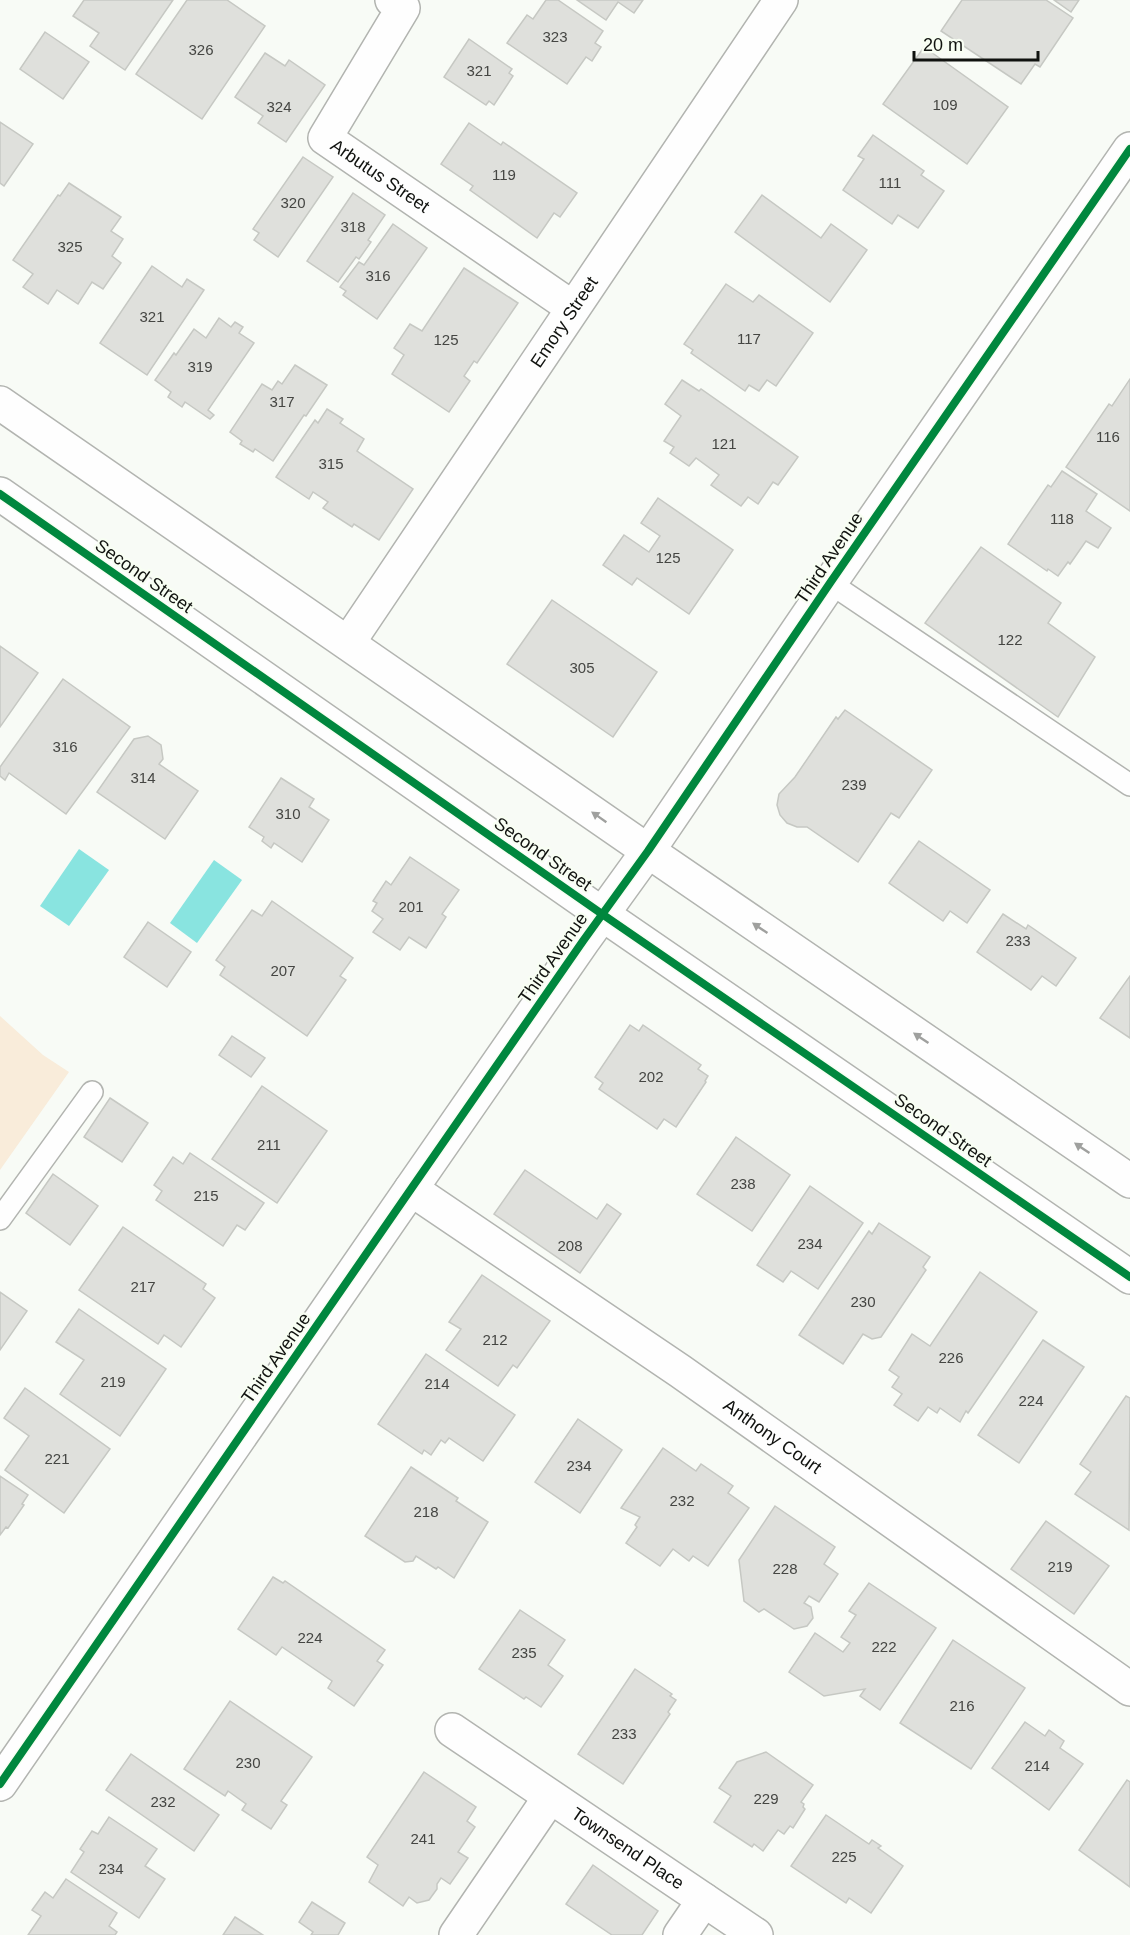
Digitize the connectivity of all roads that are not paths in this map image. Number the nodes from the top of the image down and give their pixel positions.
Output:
1 (777, 1) edge
2 (401, 3) edge
3 (1130, 149) edge
4 (573, 308) junction
5 (0, 403) edge
6 (0, 494) edge
7 (830, 583) junction
8 (348, 643) junction
9 (1130, 785) edge
10 (648, 852) junction
11 (602, 914) junction
12 (92, 1092) dead end
13 (1130, 1181) edge
14 (411, 1190) junction
15 (0, 1219) edge
16 (1130, 1277) edge
17 (1130, 1689) edge
18 (452, 1730) dead end
19 (0, 1784) edge
20 (550, 1797) junction
21 (704, 1900) junction
22 (456, 1935) edge
23 (680, 1935) edge
24 (756, 1935) edge

1 - 4 street, Emory Street
2 - 4 street, Arbutus Street
3 - 7 street, Third Avenue
4 - 8 street, Emory Street
5 - 8 street
6 - 11 street, Second Street
7 - 9 lane
7 - 10 street, Third Avenue
10 -> 8 street
10 - 11 street, Third Avenue
13 -> 10 street
11 - 14 street, Third Avenue
11 - 16 street, Second Street
12 - 15 lane
14 - 17 street, Anthony Court
14 - 19 street, Third Avenue
18 - 20 street, Townsend Place
20 - 21 street, Townsend Place
20 - 22 street, Townsend Place
21 - 23 street
21 - 24 street, Townsend Place

